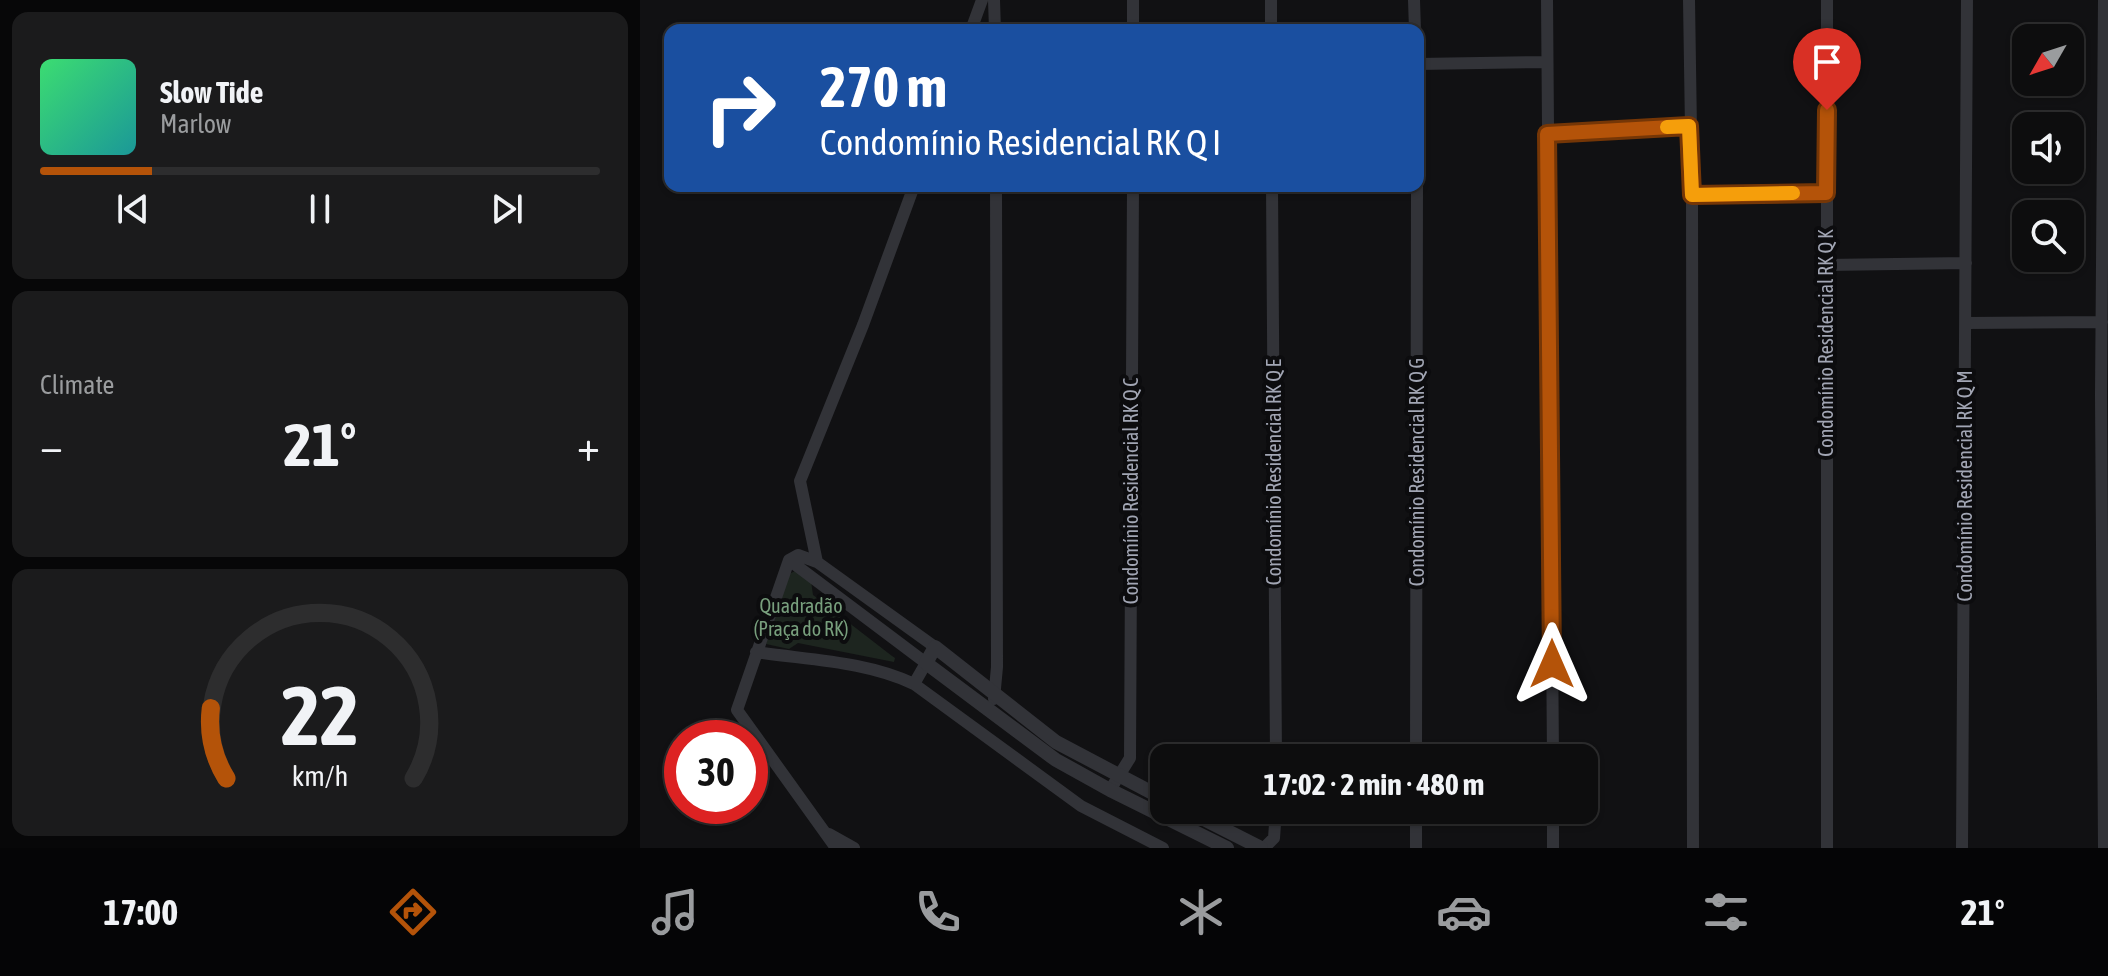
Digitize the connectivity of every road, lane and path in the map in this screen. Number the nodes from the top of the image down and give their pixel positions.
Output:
1 (982, 0) edge
2 (994, 0) edge
3 (1133, 0) edge
4 (1271, 0) edge
5 (1414, 0) edge
6 (1547, 0) edge
7 (1689, 0) edge
8 (1827, 0) edge
9 (1967, 0) edge
10 (2104, 0) edge
11 (973, 24) edge
12 (995, 24) edge
13 (1133, 24) edge
14 (1271, 24) edge
15 (1415, 24) edge
16 (1546, 62) junction
17 (1424, 64) edge
18 (1689, 126) junction
19 (1547, 134) junction
20 (912, 192) edge
21 (996, 192) edge
22 (1133, 192) edge
23 (1272, 192) edge
24 (1417, 192) edge
25 (1826, 193) junction
26 (1692, 195) junction
27 (1966, 263) junction
28 (1826, 265) junction
29 (2102, 322) junction
30 (1967, 323) junction
31 (2104, 395) edge
32 (789, 560) junction
33 (817, 562) junction
34 (935, 647) junction
35 (756, 652) junction
36 (926, 663) junction
37 (914, 684) junction
38 (994, 691) junction
39 (995, 714) junction
40 (1276, 744) edge
41 (1416, 744) edge
42 (1553, 744) edge
43 (1119, 776) junction
44 (1110, 790) junction
45 (1150, 792) edge
46 (1214, 824) edge
47 (1276, 824) edge
48 (1416, 824) edge
49 (1553, 824) edge
50 (823, 830) junction
51 (836, 848) edge
52 (854, 848) edge
53 (1163, 848) edge
54 (1227, 848) edge
55 (1262, 848) edge
56 (1416, 848) edge
57 (1553, 848) edge
58 (1693, 848) edge
59 (1827, 848) edge
60 (1962, 848) edge
61 (2104, 848) edge

1 - 11 street
2 - 12 street
3 - 13 street
4 - 14 street
5 - 15 street
6 - 16 street
7 - 18 street
8 - 25 street, Condomínio Residencial RK Q K
9 - 27 street, Condomínio Residencial RK Q M
10 - 29 street
16 - 17 street
16 - 19 street
18 - 19 street
18 - 26 street
19 - 42 street
20 - 33 street
21 - 38 street
22 - 43 street, Condomínio Residencial RK Q C
23 - 40 street, Condomínio Residencial RK Q E
24 - 41 street, Condomínio Residencial RK Q G
25 - 26 street
25 - 28 street, Condomínio Residencial RK Q K
26 - 58 street
27 - 28 street
27 - 30 street, Condomínio Residencial RK Q M
28 - 59 street, Condomínio Residencial RK Q K
29 - 30 street
29 - 31 street
30 - 60 street, Condomínio Residencial RK Q M
31 - 61 street
32 - 33 street
32 - 35 street
32 - 36 street
33 - 34 street
34 - 36 street
34 - 38 street
35 - 37 street
35 - 50 street
36 - 37 street
36 - 39 street
37 - 53 street
38 - 39 street
38 - 43 street
39 - 44 street
43 - 44 street, Condomínio Residencial RK Q C
43 - 45 street
44 - 54 street
46 - 55 street
47 - 55 street
48 - 56 street
49 - 57 street
50 - 51 street
50 - 52 street

